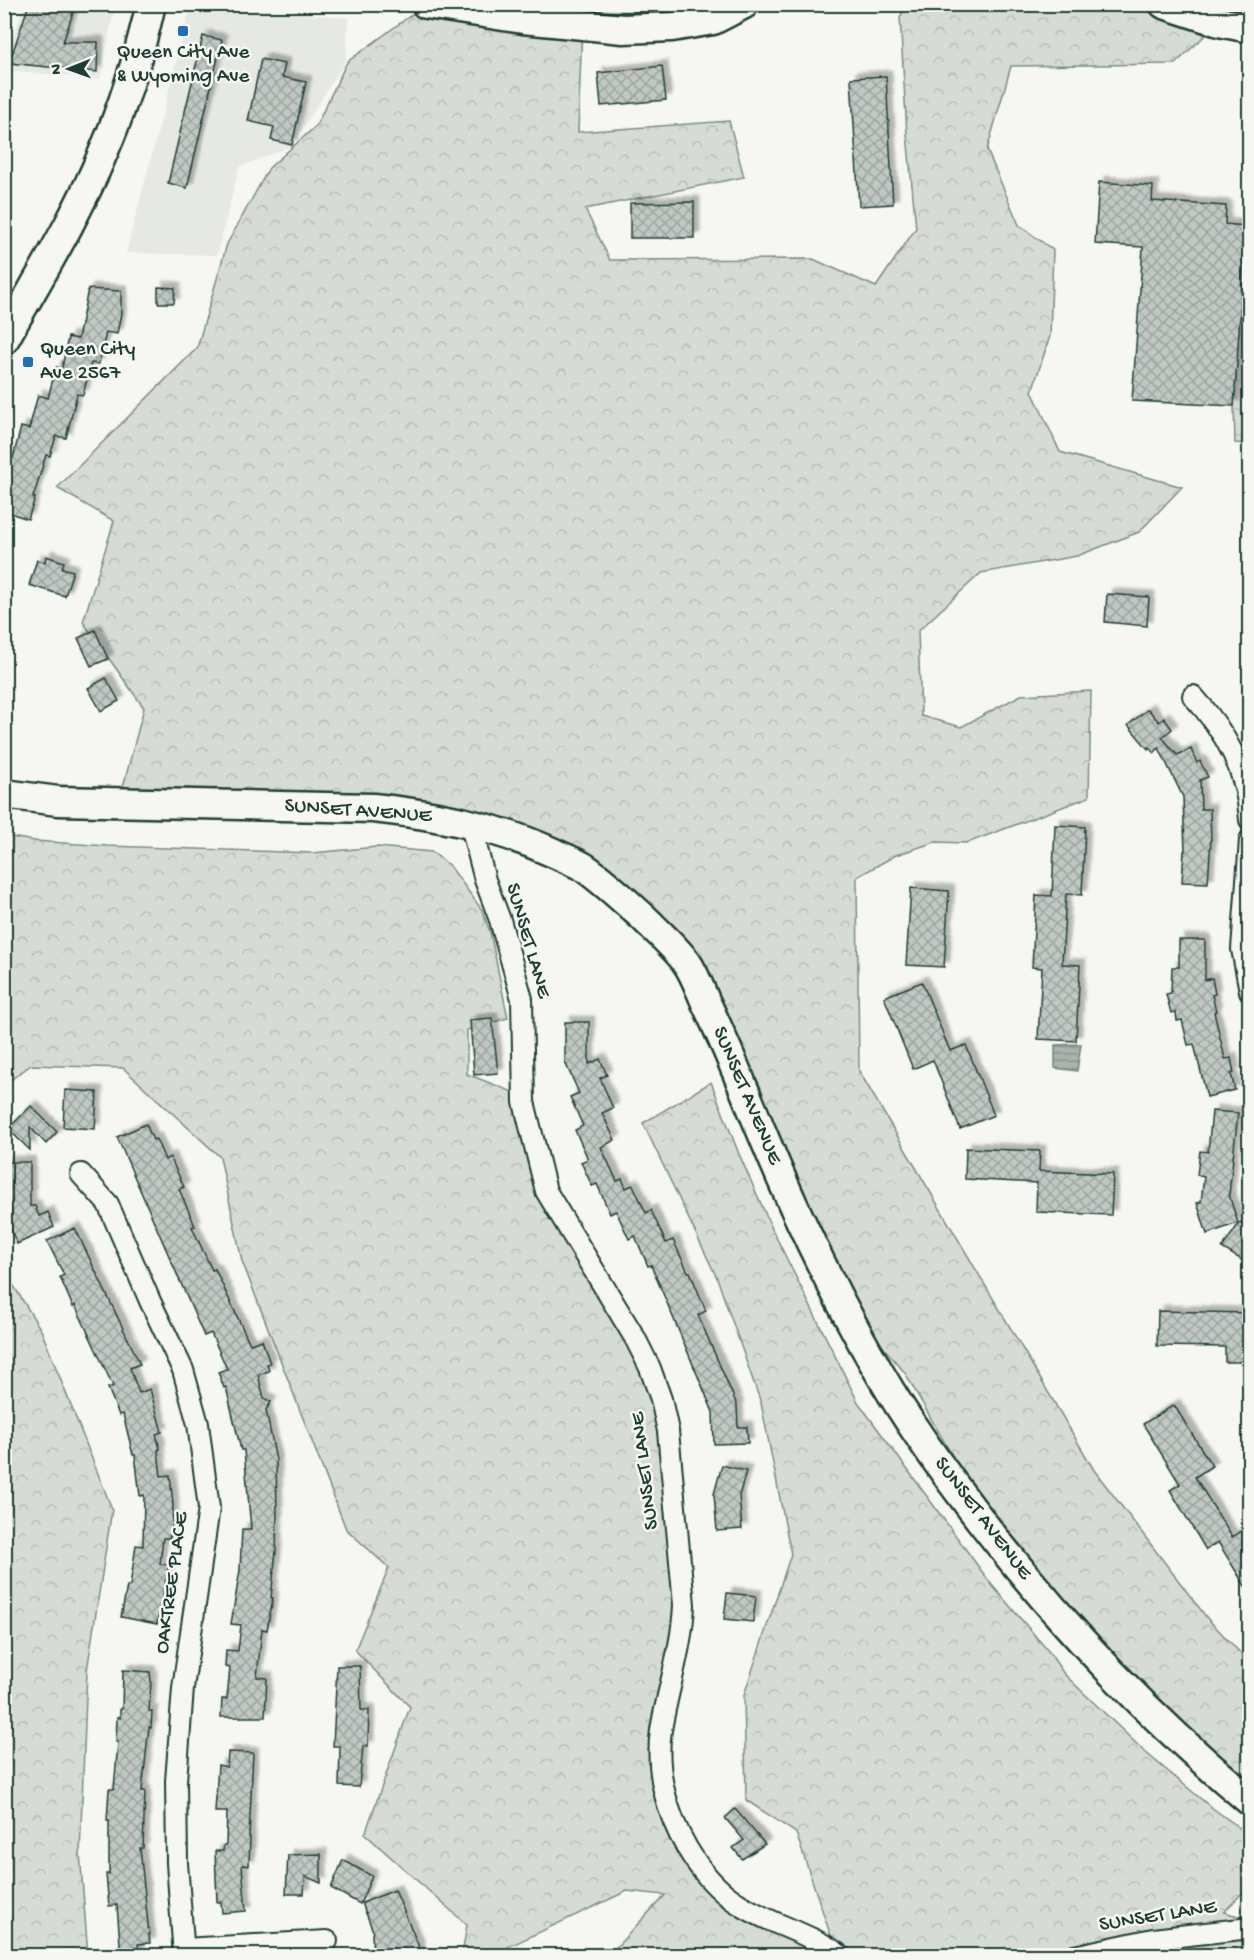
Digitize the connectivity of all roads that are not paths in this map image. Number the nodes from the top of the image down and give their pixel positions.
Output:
1 (151, 4) edge
2 (426, 4) edge
3 (744, 4) edge
4 (1164, 4) edge
5 (1250, 28) edge
6 (4, 340) edge
7 (1193, 696) dead end
8 (4, 794) edge
9 (1250, 820) edge
10 (470, 822) junction
11 (1250, 840) edge
12 (1246, 963) edge
13 (1250, 992) edge
14 (81, 1174) dead end
15 (1250, 1801) edge
16 (1250, 1928) edge
17 (327, 1941) dead end
18 (183, 1953) edge
19 (841, 1956) edge
20 (1074, 1956) edge

1 - 6 street
2 - 3 street
4 - 5 street
7 - 9 street
8 - 10 street, SUNSET AVENUE
10 - 15 street, SUNSET AVENUE
10 - 19 street, SUNSET LANE
11 - 12 street
12 - 13 street
14 - 18 street, OAKTREE PLACE
16 - 20 street, SUNSET LANE
17 - 18 street

